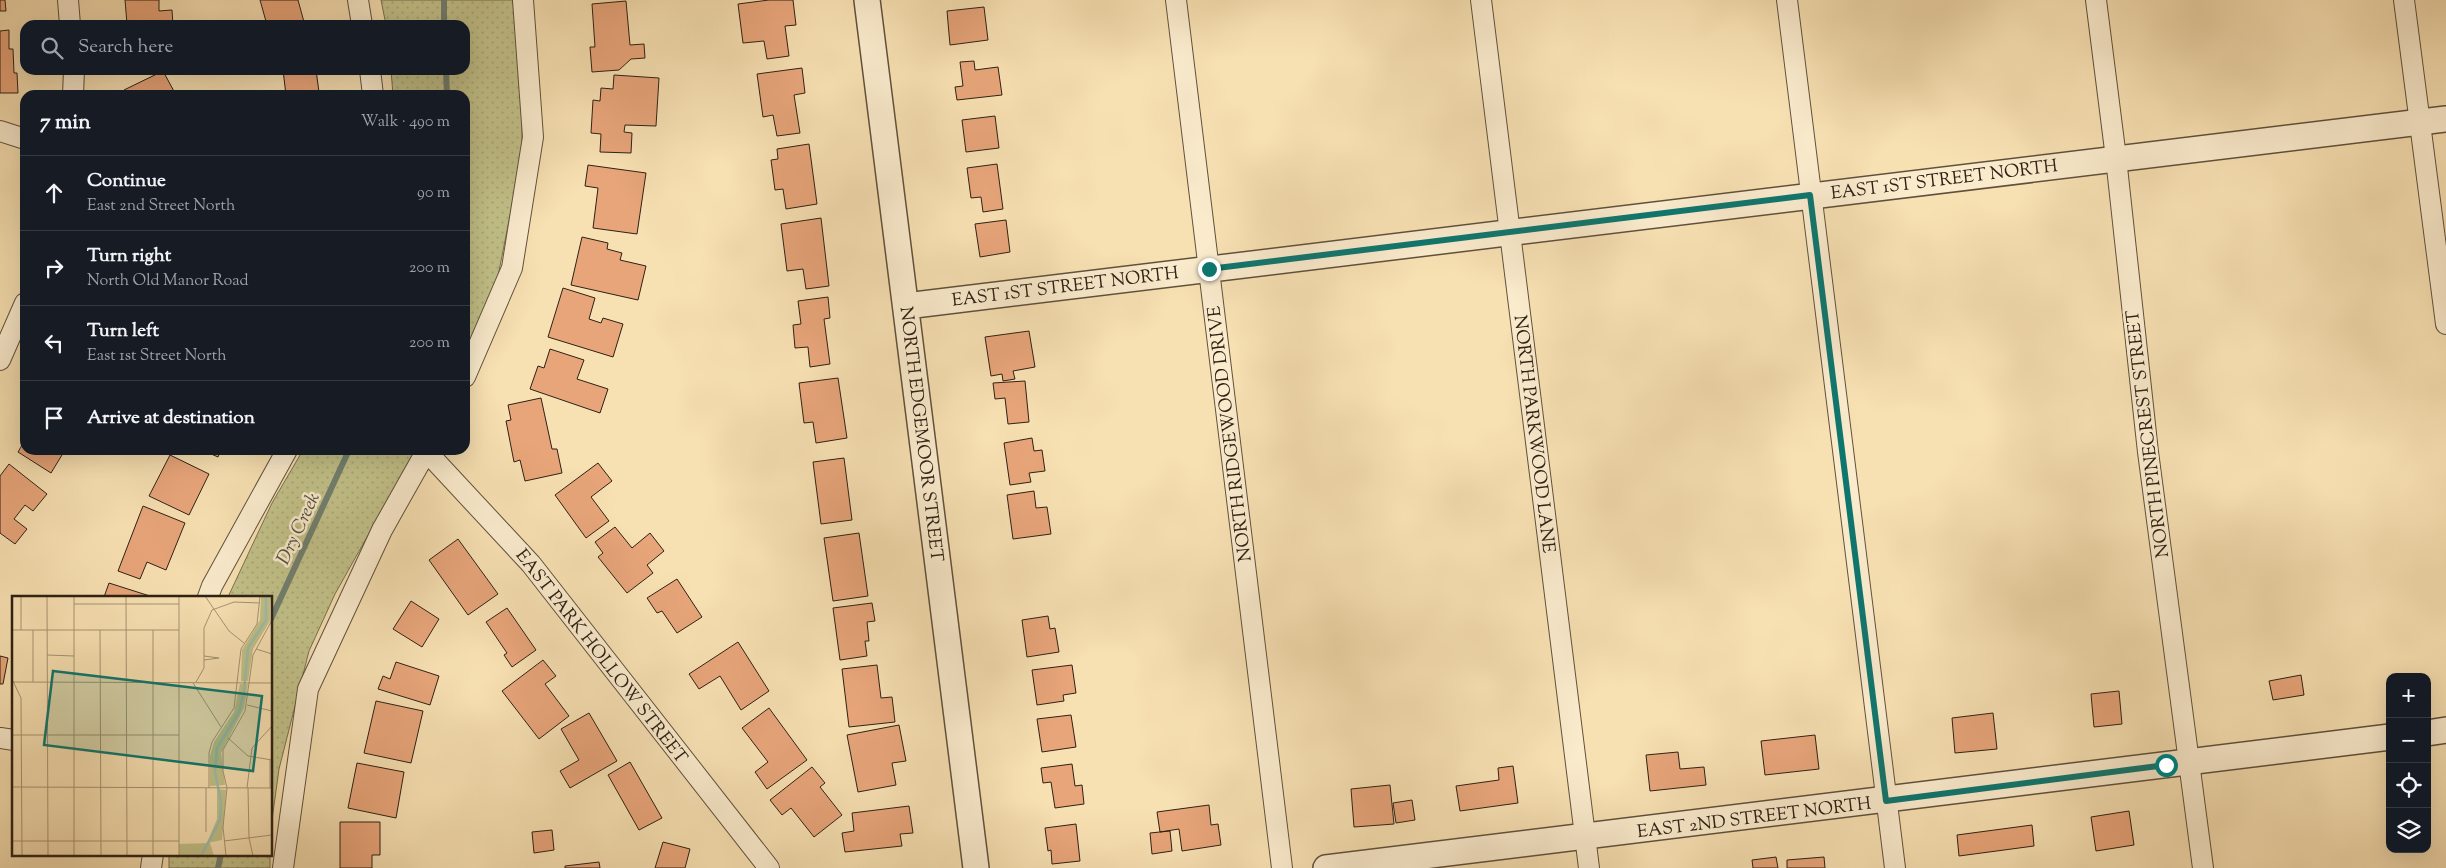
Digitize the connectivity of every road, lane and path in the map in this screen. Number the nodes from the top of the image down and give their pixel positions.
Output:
1 (68, 0) edge
2 (358, 0) edge
3 (522, 0) edge
4 (867, 0) edge
5 (1176, 0) edge
6 (1481, 0) edge
7 (1786, 0) edge
8 (2096, 0) edge
9 (2404, 0) edge
10 (70, 20) edge
11 (361, 20) edge
12 (74, 75) edge
13 (371, 75) edge
14 (73, 90) edge
15 (372, 90) edge
16 (2446, 119) edge
17 (2419, 122) junction
18 (0, 131) edge
19 (20, 137) edge
20 (2116, 158) junction
21 (1810, 195) junction
22 (1510, 232) junction
23 (1209, 269) junction
24 (906, 306) junction
25 (20, 314) edge
26 (2446, 324) edge
27 (0, 360) edge
28 (470, 365) edge
29 (284, 455) edge
30 (424, 455) edge
31 (432, 455) edge
32 (208, 596) edge
33 (2446, 730) edge
34 (2431, 732) edge
35 (2386, 738) edge
36 (2189, 763) junction
37 (1886, 801) junction
38 (1586, 838) junction
39 (284, 868) edge
40 (769, 868) edge
41 (976, 868) edge
42 (1282, 868) edge
43 (1326, 868) edge
44 (1589, 868) edge
45 (1895, 868) edge
46 (2203, 868) edge

1 - 10 street
2 - 11 street
3 - 28 street
4 - 24 street, NORTH EDGEMOOR STREET
5 - 23 street, NORTH RIDGEWOOD DRIVE
6 - 22 street, NORTH PARKWOOD LANE
7 - 21 street
8 - 20 street, NORTH PINECREST STREET
9 - 17 street
12 - 14 street
13 - 15 street
16 - 17 street, EAST 1ST STREET NORTH
17 - 20 street, EAST 1ST STREET NORTH
17 - 26 street
18 - 19 street
20 - 21 street, EAST 1ST STREET NORTH
20 - 36 street, NORTH PINECREST STREET
21 - 22 street, EAST 1ST STREET NORTH
21 - 37 street
22 - 23 street, EAST 1ST STREET NORTH
22 - 38 street, NORTH PARKWOOD LANE
23 - 24 street, EAST 1ST STREET NORTH
23 - 42 street, NORTH RIDGEWOOD DRIVE
24 - 41 street, NORTH EDGEMOOR STREET
25 - 27 street
29 - 32 street
30 - 39 street
31 - 40 street, EAST PARK HOLLOW STREET
33 - 34 street
35 - 36 street, EAST 2ND STREET NORTH
36 - 37 street, EAST 2ND STREET NORTH
36 - 46 street, NORTH PINECREST STREET
37 - 38 street, EAST 2ND STREET NORTH
37 - 45 street
38 - 43 street, EAST 2ND STREET NORTH
38 - 44 street, NORTH PARKWOOD LANE

